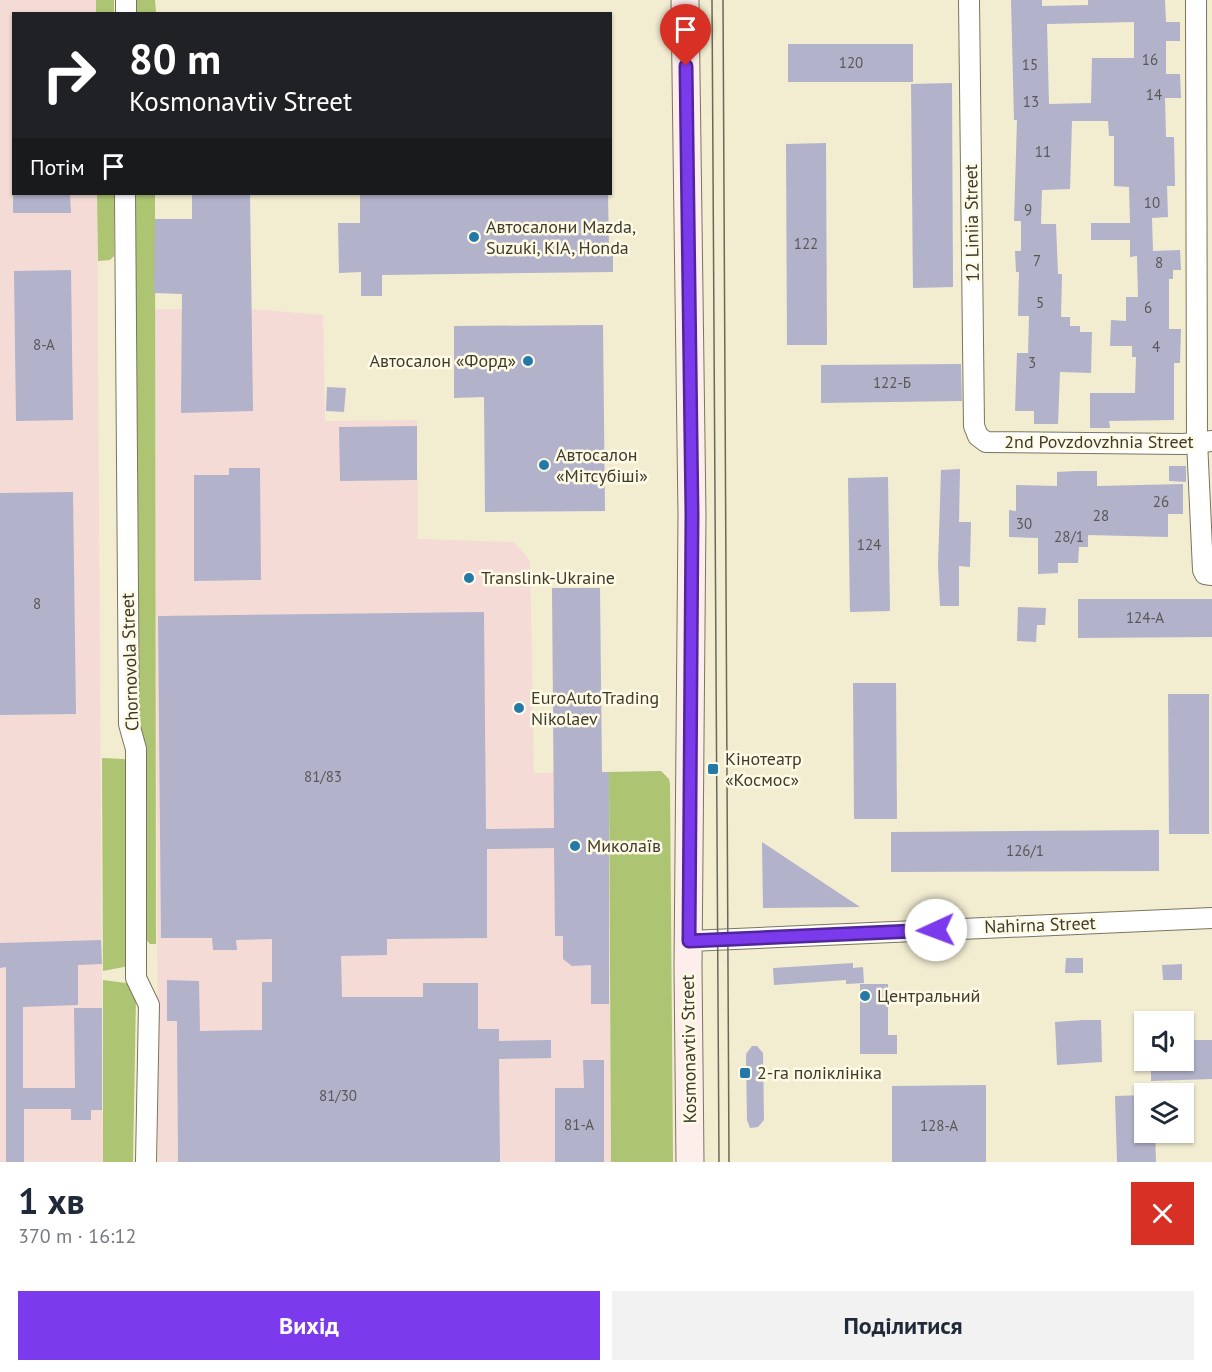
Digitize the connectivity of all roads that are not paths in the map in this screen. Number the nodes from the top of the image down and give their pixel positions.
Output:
1 (685, 0) edge
2 (969, 0) edge
3 (1196, 0) edge
4 (125, 195) edge
5 (1205, 441) edge
6 (986, 442) joint
7 (1212, 575) edge
8 (1212, 918) edge
9 (689, 941) junction
10 (146, 1162) edge
11 (690, 1162) edge

1 - 9 main road, Kosmonavtiv Street
2 - 6 street, 12 Liniia Street
3 - 5 street
4 - 10 street, Chornovola Street
5 - 6 street, 2nd Povzdovzhnia Street
5 - 7 street
8 - 9 street, Nahirna Street
9 - 11 main road, Kosmonavtiv Street

